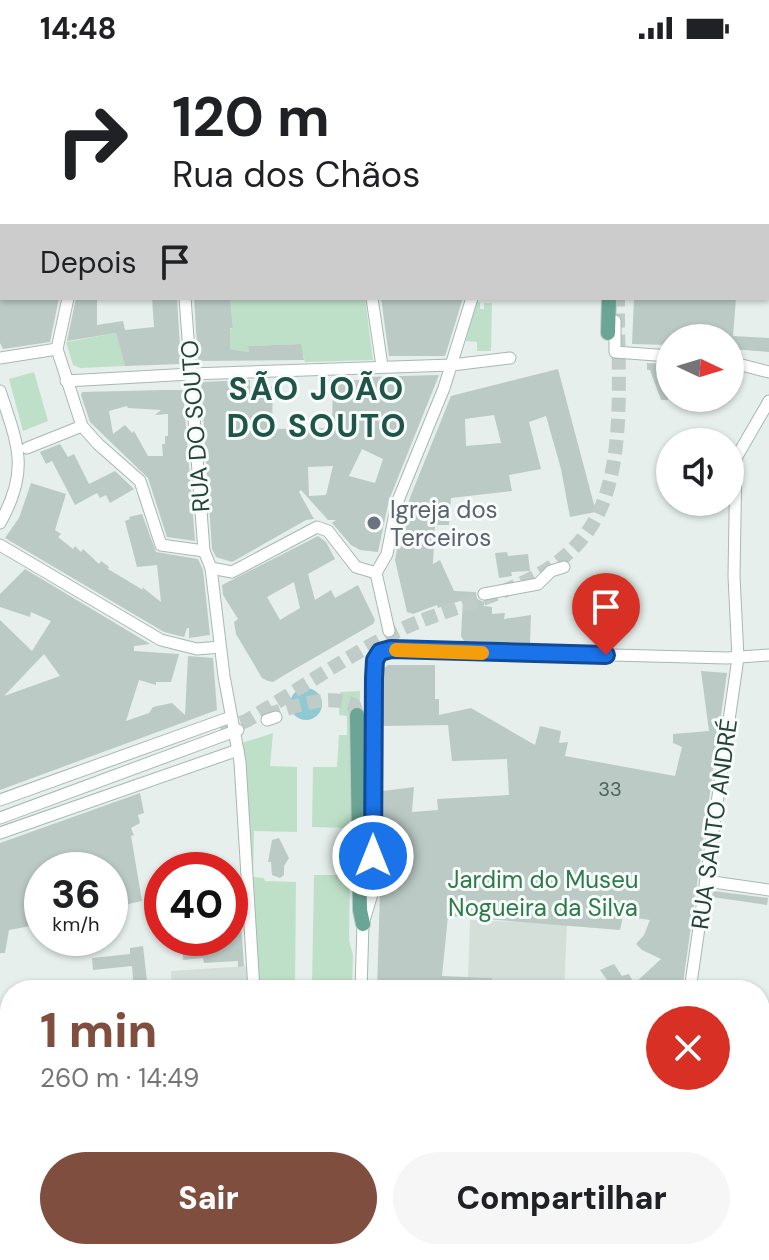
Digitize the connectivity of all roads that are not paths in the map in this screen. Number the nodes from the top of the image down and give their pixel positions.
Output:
1 (68, 300) edge
2 (185, 300) edge
3 (372, 300) edge
4 (471, 300) edge
5 (609, 300) edge
6 (616, 300) edge
7 (608, 333) dead end
8 (57, 352) junction
9 (656, 355) edge
10 (0, 358) edge
11 (510, 358) dead end
12 (447, 365) junction
13 (382, 366) junction
14 (744, 366) edge
15 (769, 372) edge
16 (191, 374) junction
17 (66, 381) junction
18 (0, 391) edge
19 (769, 401) edge
20 (81, 423) junction
21 (27, 448) dead end
22 (0, 523) edge
23 (0, 545) edge
24 (204, 553) junction
25 (564, 567) dead end
26 (211, 568) junction
27 (376, 573) junction
28 (484, 594) dead end
29 (389, 631) dead end
30 (220, 647) junction
31 (769, 655) edge
32 (738, 658) junction
33 (357, 715) dead end
34 (231, 717) junction
35 (236, 731) junction
36 (183, 734) junction
37 (149, 746) junction
38 (188, 750) junction
39 (238, 750) junction
40 (112, 759) junction
41 (153, 762) junction
42 (192, 764) junction
43 (77, 772) junction
44 (118, 775) junction
45 (158, 776) junction
46 (41, 785) junction
47 (82, 788) junction
48 (124, 789) junction
49 (3, 799) edge
50 (47, 801) junction
51 (88, 801) junction
52 (52, 814) junction
53 (5, 816) edge
54 (16, 827) junction
55 (0, 833) edge
56 (706, 881) junction
57 (769, 890) edge
58 (363, 924) junction
59 (253, 980) edge
60 (361, 980) edge
61 (691, 980) edge

1 - 8 street
2 - 16 street, RUA DO SOUTO
3 - 13 street
4 - 12 street
5 - 7 main road
6 - 9 street
8 - 10 street
8 - 17 street
11 - 12 street
12 - 13 street
12 - 27 street
13 - 16 street
14 - 15 street
16 - 17 street
16 - 24 street, RUA DO SOUTO
17 - 20 street
18 - 22 street
19 - 32 street, RUA SANTO ANDRÉ
20 - 21 street
20 - 24 street
23 - 30 street
24 - 26 street
25 - 28 street
26 - 27 street
26 - 30 street
27 - 29 street
30 - 34 street
31 - 32 street
32 - 56 street, RUA SANTO ANDRÉ
32 - 58 street
33 - 58 main road
34 - 35 street
34 - 36 street
35 - 38 street
35 - 39 street
36 - 37 street
36 - 38 street
37 - 40 street
37 - 41 street
38 - 41 street
38 - 42 street
39 - 42 street
39 - 59 street
40 - 43 street
40 - 44 street
41 - 44 street
41 - 45 street
42 - 45 street
43 - 46 street
43 - 47 street
44 - 47 street
44 - 48 street
45 - 48 street
46 - 49 street
46 - 50 street
47 - 50 street
47 - 51 street
48 - 51 street
49 - 53 street
50 - 52 street
50 - 53 street
51 - 52 street
52 - 54 street
53 - 54 street
54 - 55 street
56 - 57 street
56 - 61 street, RUA SANTO ANDRÉ
58 - 60 street

